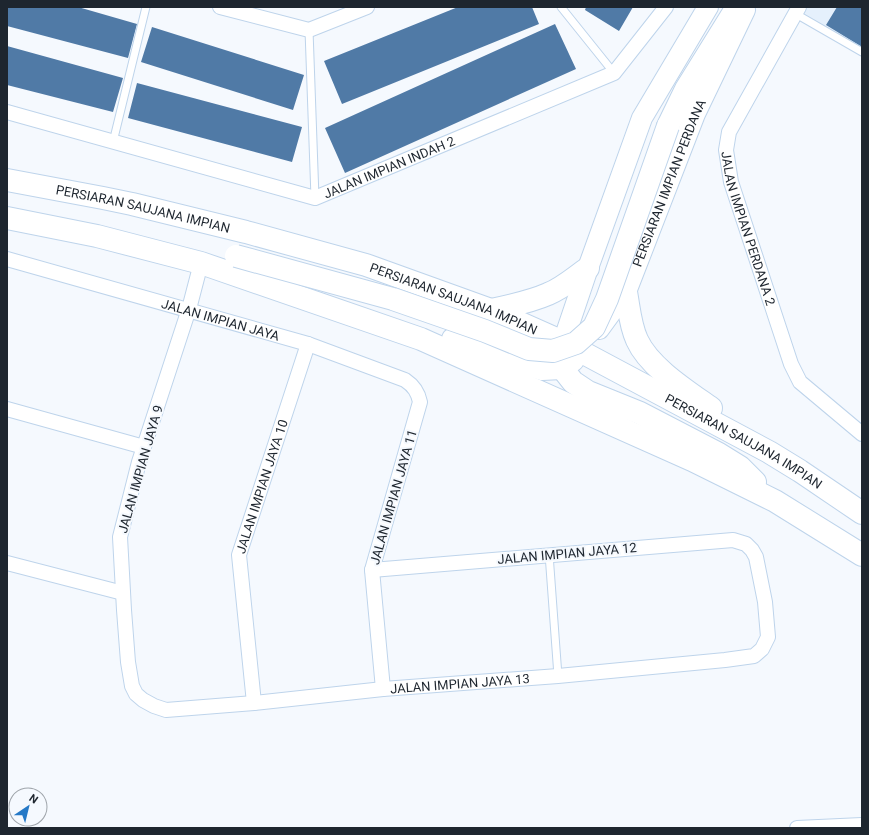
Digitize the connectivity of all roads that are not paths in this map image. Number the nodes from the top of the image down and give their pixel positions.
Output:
1 (146, 7) edge
2 (220, 7) edge
3 (366, 7) edge
4 (561, 7) edge
5 (666, 7) edge
6 (708, 7) edge
7 (737, 7) edge
8 (746, 7) edge
9 (798, 10) edge
10 (250, 11) edge
11 (309, 30) junction
12 (862, 52) edge
13 (614, 73) junction
14 (7, 112) edge
15 (113, 142) junction
16 (7, 180) edge
17 (315, 198) junction
18 (7, 218) edge
19 (97, 236) junction
20 (7, 259) edge
21 (201, 263) junction
22 (588, 268) junction
23 (626, 292) junction
24 (189, 309) junction
25 (491, 310) junction
26 (421, 339) junction
27 (308, 344) junction
28 (571, 346) junction
29 (562, 368) junction
30 (420, 402) joint
31 (7, 409) edge
32 (862, 434) edge
33 (144, 447) junction
34 (769, 452) junction
35 (775, 501) junction
36 (862, 513) edge
37 (549, 554) junction
38 (862, 555) edge
39 (7, 563) edge
40 (372, 570) junction
41 (123, 593) junction
42 (768, 637) joint
43 (558, 676) junction
44 (383, 688) junction
45 (143, 700) joint
46 (254, 703) junction
47 (862, 825) edge
48 (797, 828) edge

1 - 15 lane
2 - 10 street
3 - 11 street
4 - 13 lane
5 - 13 street, JALAN IMPIAN INDAH 2
6 - 22 street
7 - 19 highway, bridge
8 - 23 street, PERSIARAN IMPIAN PERDANA
9 - 12 lane
9 - 32 street, JALAN IMPIAN PERDANA 2
10 - 11 street
11 - 17 lane
13 - 17 street, JALAN IMPIAN INDAH 2
14 - 15 street, JALAN IMPIAN INDAH 2
15 - 17 street, JALAN IMPIAN INDAH 2
16 - 25 highway, PERSIARAN SAUJANA IMPIAN
18 - 19 highway
19 - 21 highway
20 - 24 street, JALAN IMPIAN JAYA
21 - 24 street, JALAN IMPIAN JAYA 9
21 - 26 highway
22 - 25 highway
22 - 28 street
23 - 28 street, PERSIARAN IMPIAN PERDANA
23 - 34 highway
24 - 27 street, JALAN IMPIAN JAYA
24 - 33 street, JALAN IMPIAN JAYA 9
25 - 28 highway, PERSIARAN SAUJANA IMPIAN
26 - 29 highway
26 - 35 highway
27 - 30 street, JALAN IMPIAN JAYA
27 - 46 street, JALAN IMPIAN JAYA 10
28 - 29 highway
28 - 34 highway, PERSIARAN SAUJANA IMPIAN
29 - 35 highway
30 - 40 street, JALAN IMPIAN JAYA 11
31 - 33 street
33 - 41 street, JALAN IMPIAN JAYA 9
34 - 36 highway, PERSIARAN SAUJANA IMPIAN
35 - 38 highway
37 - 40 street, JALAN IMPIAN JAYA 12
37 - 42 street, JALAN IMPIAN JAYA 12
37 - 43 lane
39 - 41 street
40 - 44 street, JALAN IMPIAN JAYA 11
41 - 45 street, JALAN IMPIAN JAYA 9
42 - 43 street, JALAN IMPIAN JAYA 13
43 - 44 street, JALAN IMPIAN JAYA 13
44 - 46 street, JALAN IMPIAN JAYA 13
45 - 46 street, JALAN IMPIAN JAYA 13
47 - 48 street

